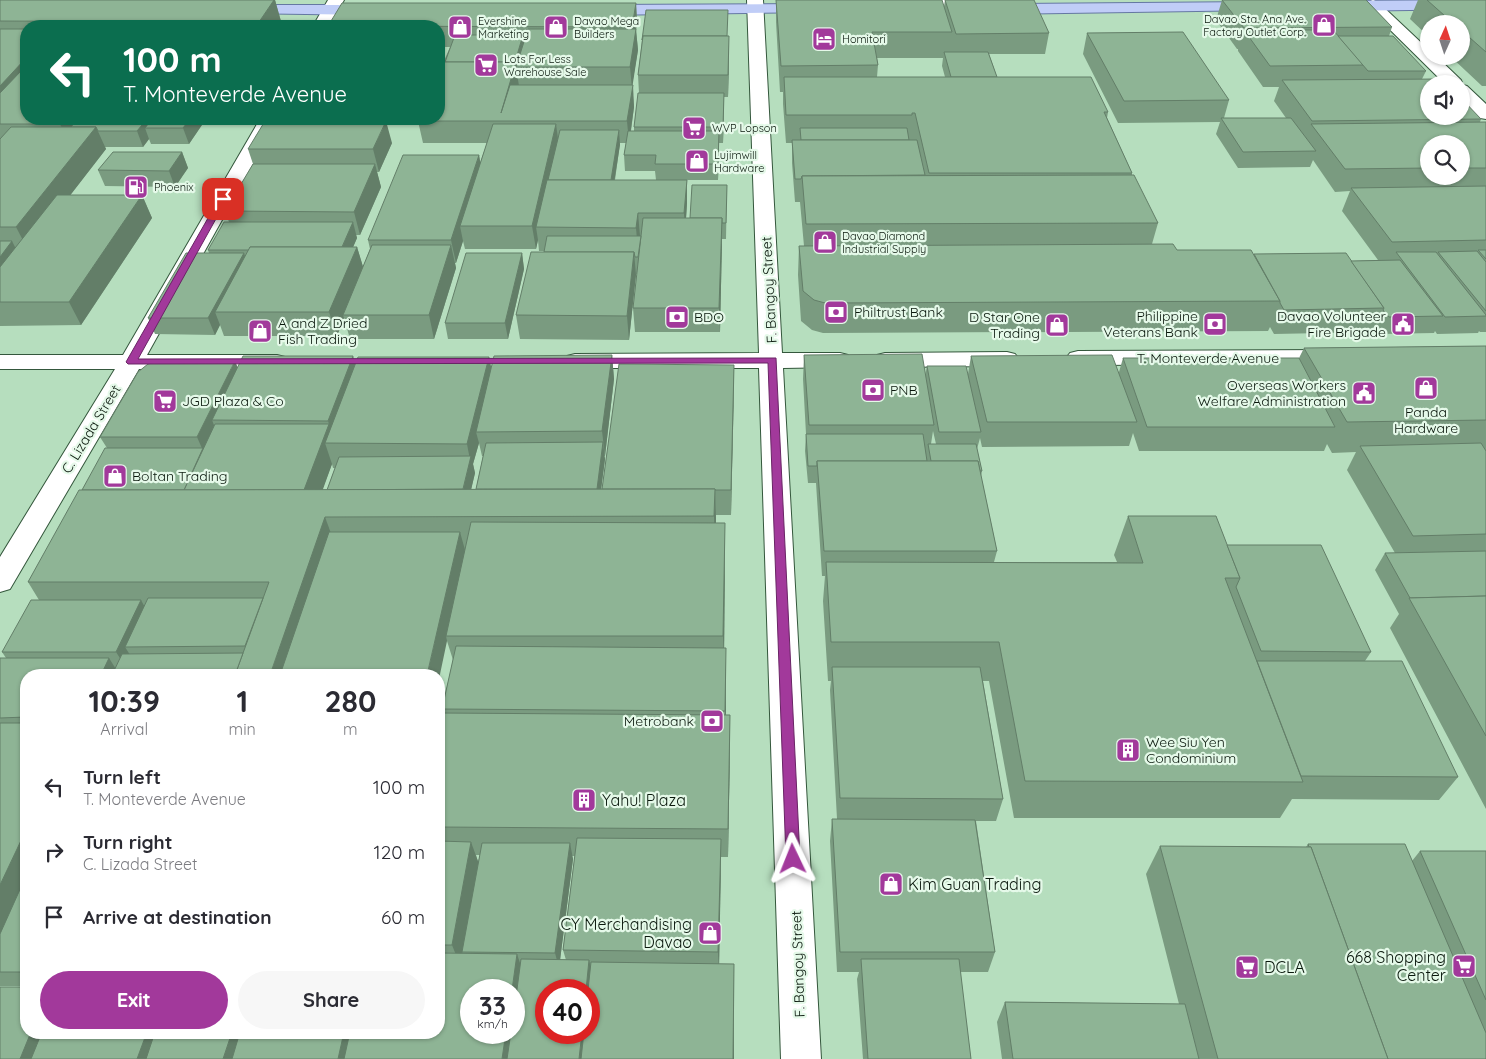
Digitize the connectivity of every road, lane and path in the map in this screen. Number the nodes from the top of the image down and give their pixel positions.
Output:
1 (944, 4) edge
2 (1080, 4) edge
3 (1195, 4) edge
4 (1486, 4) edge
5 (333, 5) edge
6 (756, 5) edge
7 (1373, 5) junction
8 (1324, 6) edge
9 (1276, 7) edge
10 (828, 9) edge
11 (926, 9) edge
12 (965, 9) edge
13 (984, 9) edge
14 (223, 10) edge
15 (390, 10) edge
16 (580, 10) edge
17 (324, 20) edge
18 (1445, 75) edge
19 (1470, 99) edge
20 (1486, 114) edge
21 (266, 125) edge
22 (1357, 357) edge
23 (1060, 358) edge
24 (1030, 359) edge
25 (772, 360) junction
26 (556, 361) edge
27 (0, 362) edge
28 (131, 362) junction
29 (299, 362) edge
30 (0, 581) edge
31 (802, 1059) edge

1 - 11 main road
1 - 12 main road
2 - 3 main road
2 - 13 main road
3 - 9 main road
4 - 7 main road
5 - 14 main road
5 - 15 main road
5 - 17 street
6 - 10 main road
6 - 16 main road
6 - 25 street, F. Bangoy Street
7 - 8 main road
7 - 18 street
19 - 20 street
21 - 28 street, C. Lizada Street
22 - 23 street, T. Monteverde Avenue
24 - 25 street
25 - 26 street
25 - 31 street, F. Bangoy Street
27 - 28 street
28 - 29 street
28 - 30 street, C. Lizada Street

